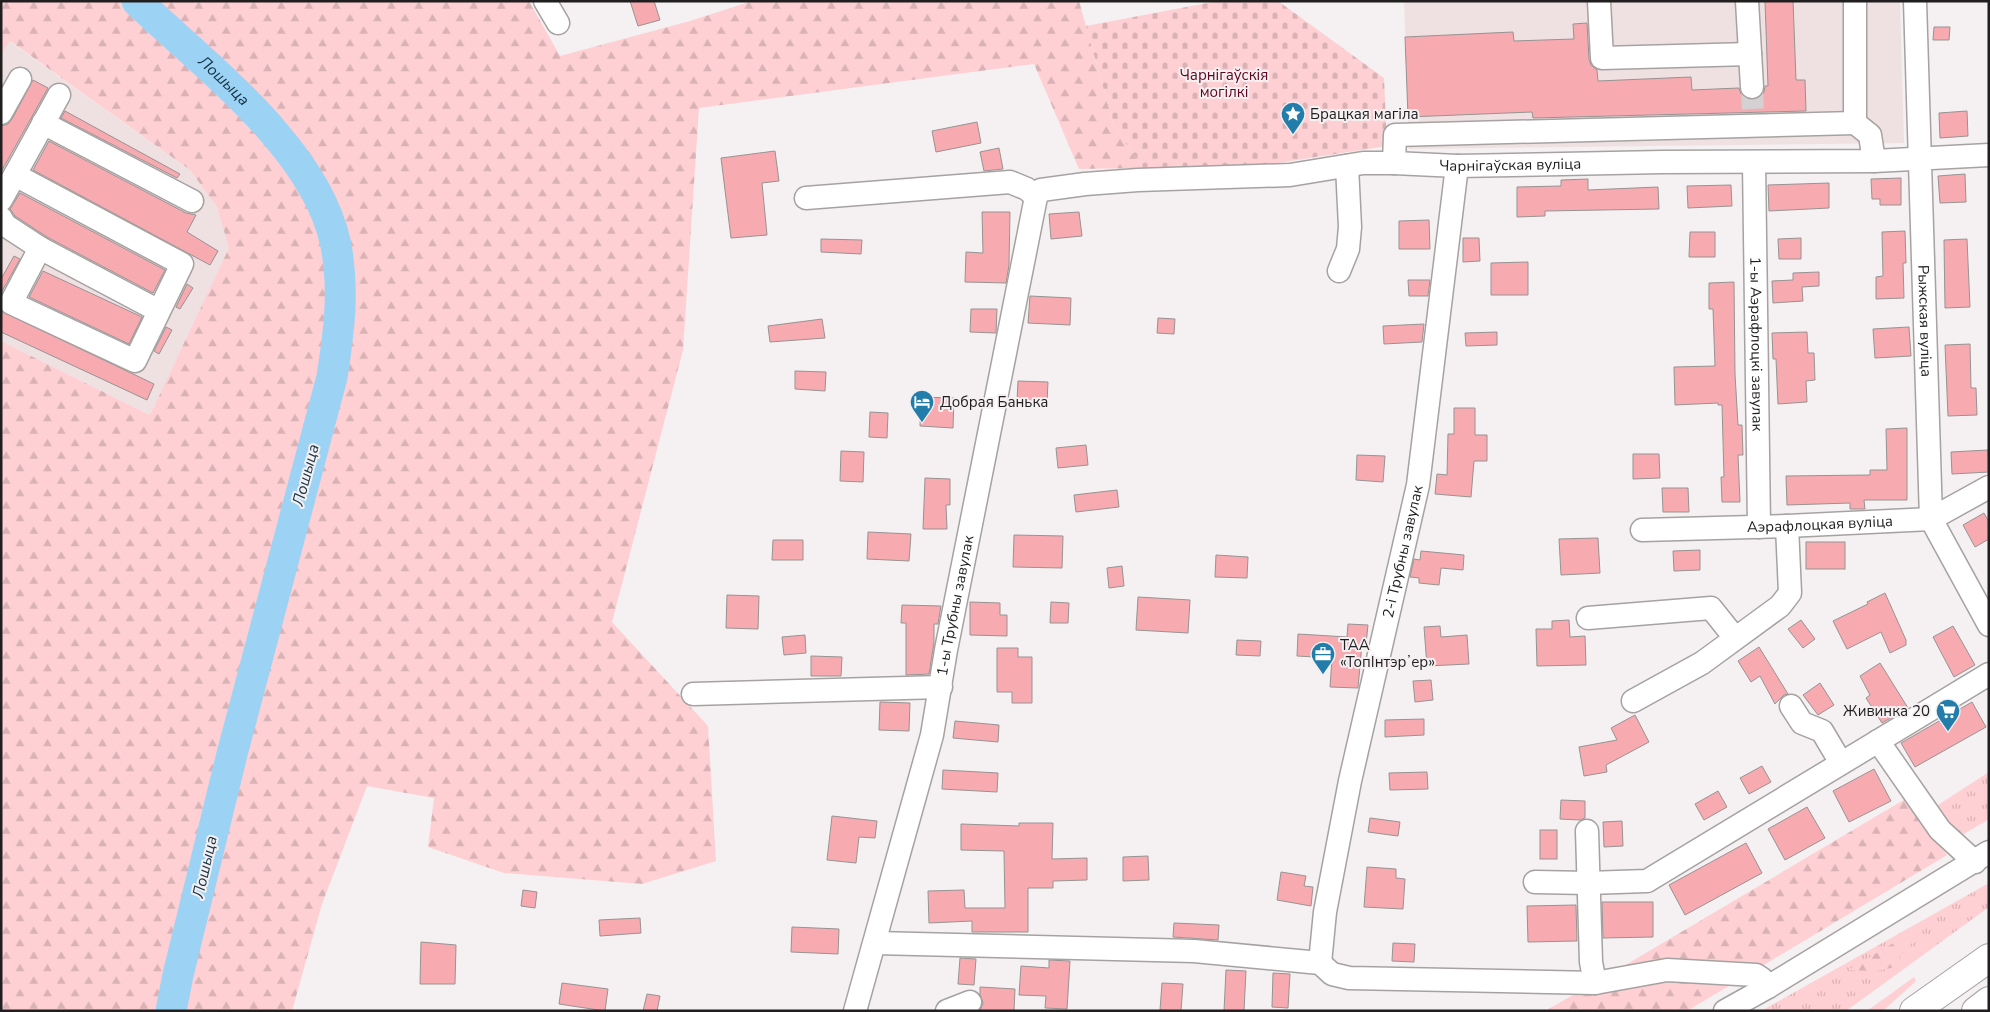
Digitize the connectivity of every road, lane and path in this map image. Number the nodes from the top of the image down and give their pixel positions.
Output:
1 (545, 1) edge
2 (1599, 1) edge
3 (1747, 1) edge
4 (1855, 1) edge
5 (1915, 1) edge
6 (558, 23) dead end
7 (1750, 54) junction
8 (20, 80) dead end
9 (1752, 87) tunnel mouth
10 (59, 95) dead end
11 (1, 113) edge
12 (43, 123) junction
13 (1855, 123) junction
14 (1989, 155) edge
15 (1920, 160) junction
16 (1874, 161) junction
17 (1394, 162) junction
18 (1754, 162) junction
19 (1348, 166) junction
20 (1457, 166) junction
21 (15, 175) junction
22 (1036, 197) junction
23 (806, 198) dead end
24 (1, 200) edge
25 (192, 201) dead end
26 (1, 218) edge
27 (40, 248) junction
28 (1339, 271) dead end
29 (159, 311) junction
30 (1989, 487) edge
31 (1931, 519) junction
32 (1787, 526) junction
33 (1759, 528) junction
34 (1642, 530) dead end
35 (1588, 618) dead end
36 (1989, 625) edge
37 (1735, 638) junction
38 (1989, 674) edge
39 (941, 687) junction
40 (693, 694) dead end
41 (1633, 701) dead end
42 (1791, 706) dead end
43 (1878, 741) junction
44 (1841, 763) junction
45 (1587, 831) dead end
46 (1982, 857) edge
47 (1535, 882) dead end
48 (1588, 883) junction
49 (875, 943) junction
50 (1989, 958) edge
51 (1320, 963) junction
52 (1595, 983) junction
53 (1768, 987) junction
54 (970, 1002) dead end
55 (1989, 1002) edge
56 (855, 1011) edge
57 (947, 1011) edge
58 (1725, 1011) edge
59 (1914, 1011) edge
60 (1976, 1011) edge

1 - 6 street
2 - 7 street
3 - 7 street
4 - 13 street
5 - 15 street, Рыжская вуліца
7 - 9 street
8 - 11 street
10 - 12 street
12 - 21 street
12 - 25 street
13 - 16 street
13 - 17 street
14 - 15 street, Чарнігаўская вуліца
15 - 16 street, Чарнігаўская вуліца
15 - 31 street, Рыжская вуліца
16 - 18 street, Чарнігаўская вуліца
17 - 19 street, Чарнігаўская вуліца
17 - 20 street, Чарнігаўская вуліца
18 - 20 street, Чарнігаўская вуліца
18 - 33 street, 1-ы Аэрафлоцкі завулак
19 - 22 street, Чарнігаўская вуліца
19 - 28 street
20 - 51 street, 2-і Трубны завулак
21 - 24 street
21 - 29 street
22 - 23 street
22 - 39 street, 1-ы Трубны завулак
26 - 27 street
27 - 29 street
27 - 29 street
30 - 31 street, Аэрафлоцкая вуліца
31 - 32 street, Аэрафлоцкая вуліца
31 - 36 street, Рыжская вуліца
32 - 33 street, Аэрафлоцкая вуліца
32 - 37 street
33 - 34 street, Аэрафлоцкая вуліца
35 - 37 street
37 - 41 street
38 - 43 street
39 - 40 street
39 - 49 street, 1-ы Трубны завулак
42 - 44 street
43 - 44 street
43 - 46 street
44 - 48 street
45 - 48 street
46 - 53 street
47 - 48 street
48 - 52 street
49 - 51 street
49 - 56 street, 1-ы Трубны завулак
50 - 59 main road
51 - 52 street
52 - 53 street
53 - 58 street
54 - 57 street
55 - 60 main road

